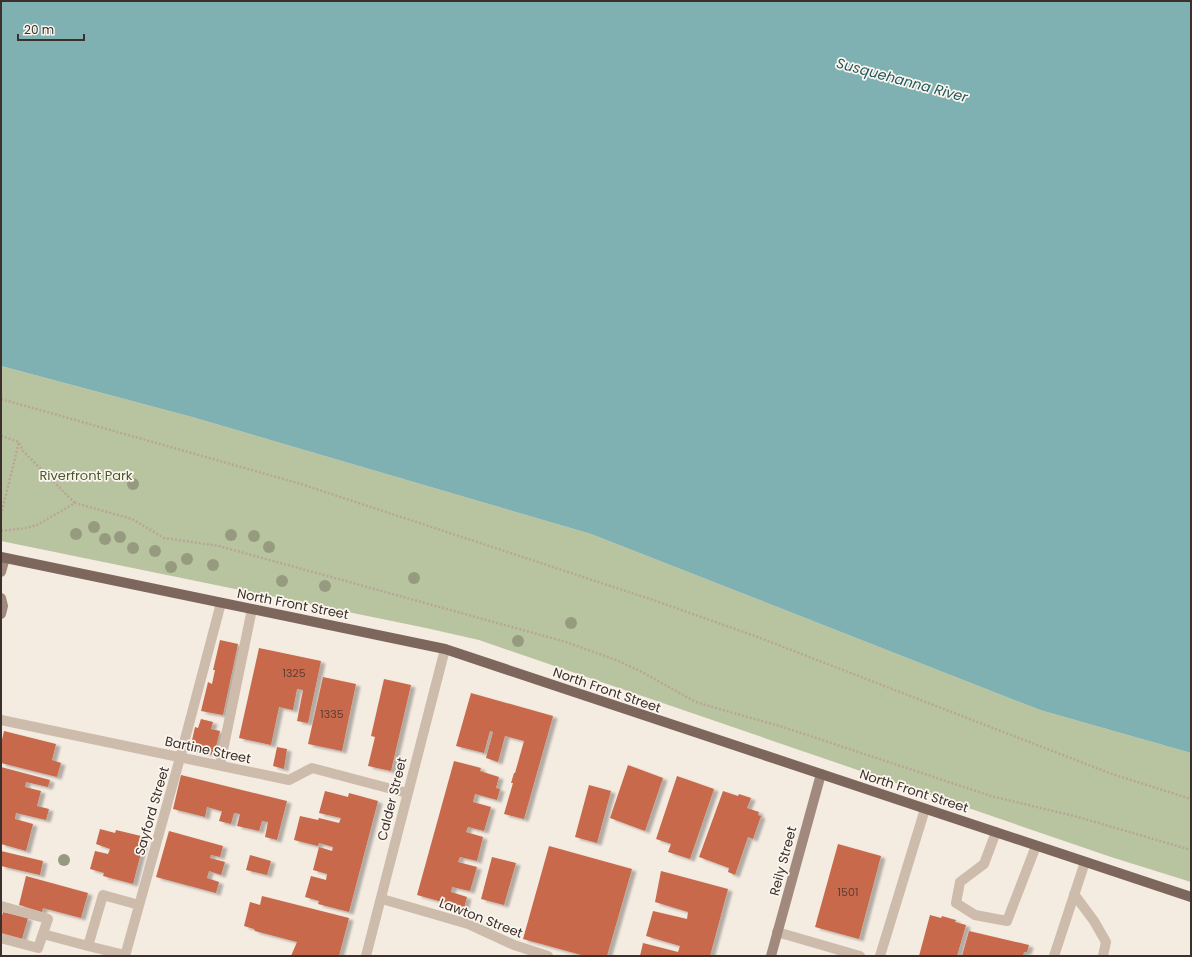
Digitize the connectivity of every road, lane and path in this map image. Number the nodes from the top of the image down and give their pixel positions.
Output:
1 (1, 399) edge
2 (1, 436) edge
3 (19, 442) junction
4 (75, 503) junction
5 (1, 515) edge
6 (1, 531) edge
7 (3, 558) edge
8 (1, 572) edge
9 (1, 598) edge
10 (222, 603) junction
11 (252, 609) junction
12 (1, 614) edge
13 (445, 649) junction
14 (1, 720) edge
15 (180, 758) junction
16 (220, 765) junction
17 (821, 774) junction
18 (407, 793) junction
19 (1191, 799) edge
20 (925, 809) junction
21 (996, 832) junction
22 (1036, 846) junction
23 (1191, 850) edge
24 (1085, 862) junction
25 (1074, 894) junction
26 (1191, 897) edge
27 (382, 898) junction
28 (139, 905) junction
29 (1, 906) edge
30 (777, 932) junction
31 (43, 934) junction
32 (1, 938) edge
33 (88, 946) junction
34 (37, 952) edge
35 (125, 956) edge
36 (366, 956) edge
37 (548, 956) edge
38 (771, 956) edge
39 (860, 956) edge
40 (880, 956) edge
41 (1054, 956) edge
42 (1103, 956) edge

1 - 19 path
2 - 3 path
3 - 4 path
3 - 5 path
4 - 6 path
4 - 23 path
7 - 8 main road
7 - 10 main road, North Front Street
9 - 12 main road
10 - 11 main road, North Front Street
10 - 15 street, Sayford Street
11 - 13 main road, North Front Street
11 - 16 street
13 - 17 main road, North Front Street
13 - 18 street, Calder Street
14 - 15 street, Bartine Street
15 - 16 street, Bartine Street
15 - 28 street, Sayford Street
16 - 18 street, Bartine Street
17 - 20 main road, North Front Street
17 - 30 main road, Reily Street
18 - 27 street, Calder Street
20 - 21 main road, North Front Street
20 - 40 street
21 - 22 main road, North Front Street
21 - 22 street
22 - 24 main road, North Front Street
24 - 25 street
24 - 26 main road, North Front Street
25 - 41 street
25 - 42 street
27 - 36 street, Calder Street
27 - 37 street, Lawton Street
28 - 33 street
28 - 35 street, Sayford Street
29 - 31 street
30 - 38 main road, Reily Street
30 - 39 street
31 - 33 street
31 - 34 street
32 - 34 street
33 - 35 street

